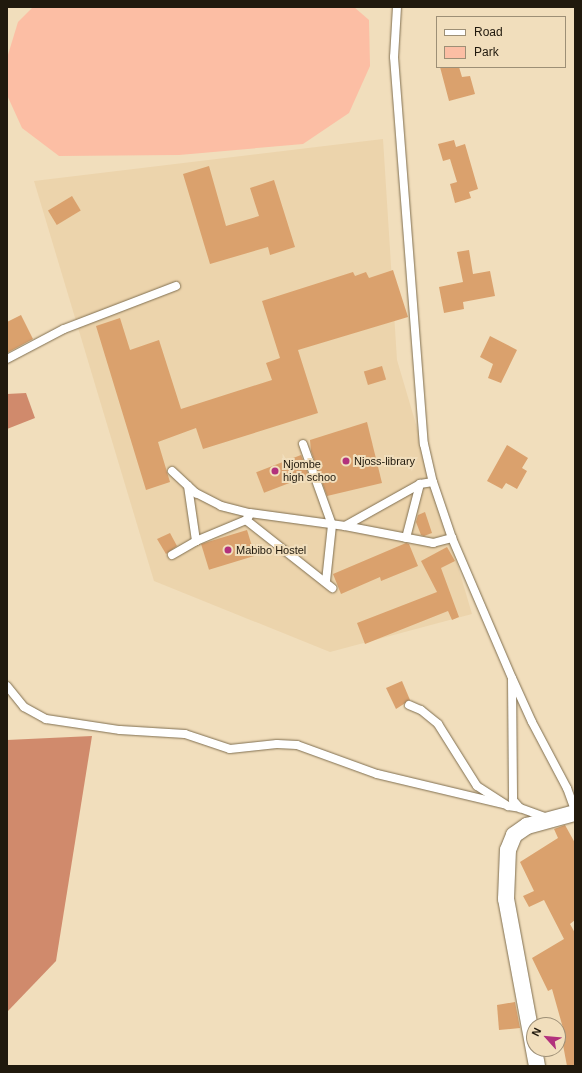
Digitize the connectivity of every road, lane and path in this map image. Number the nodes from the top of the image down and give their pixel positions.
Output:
1 (398, 7) edge
2 (176, 286) dead end
3 (7, 359) edge
4 (303, 444) dead end
5 (172, 471) dead end
6 (433, 482) junction
7 (420, 484) junction
8 (188, 486) junction
9 (248, 517) junction
10 (332, 525) junction
11 (345, 526) junction
12 (406, 538) junction
13 (452, 538) junction
14 (196, 541) junction
15 (172, 555) dead end
16 (512, 678) junction
17 (7, 686) edge
18 (409, 705) dead end
19 (503, 804) junction
20 (520, 808) junction
21 (575, 810) edge
22 (575, 813) edge
23 (551, 819) junction
24 (537, 1066) edge

1 - 6 lane
2 - 3 lane
4 - 10 lane
5 - 8 lane
6 - 7 lane
6 - 13 lane
7 - 11 lane
7 - 12 lane
8 - 9 lane
8 - 14 lane
9 - 10 lane
9 - 10 lane
9 - 14 lane
10 - 11 lane
11 - 12 lane
12 - 13 lane
13 - 16 lane
14 - 15 lane
16 - 20 lane
16 - 21 lane
17 - 19 lane
18 - 19 lane
19 - 20 lane
20 - 23 lane
22 - 23 street
23 - 24 street

